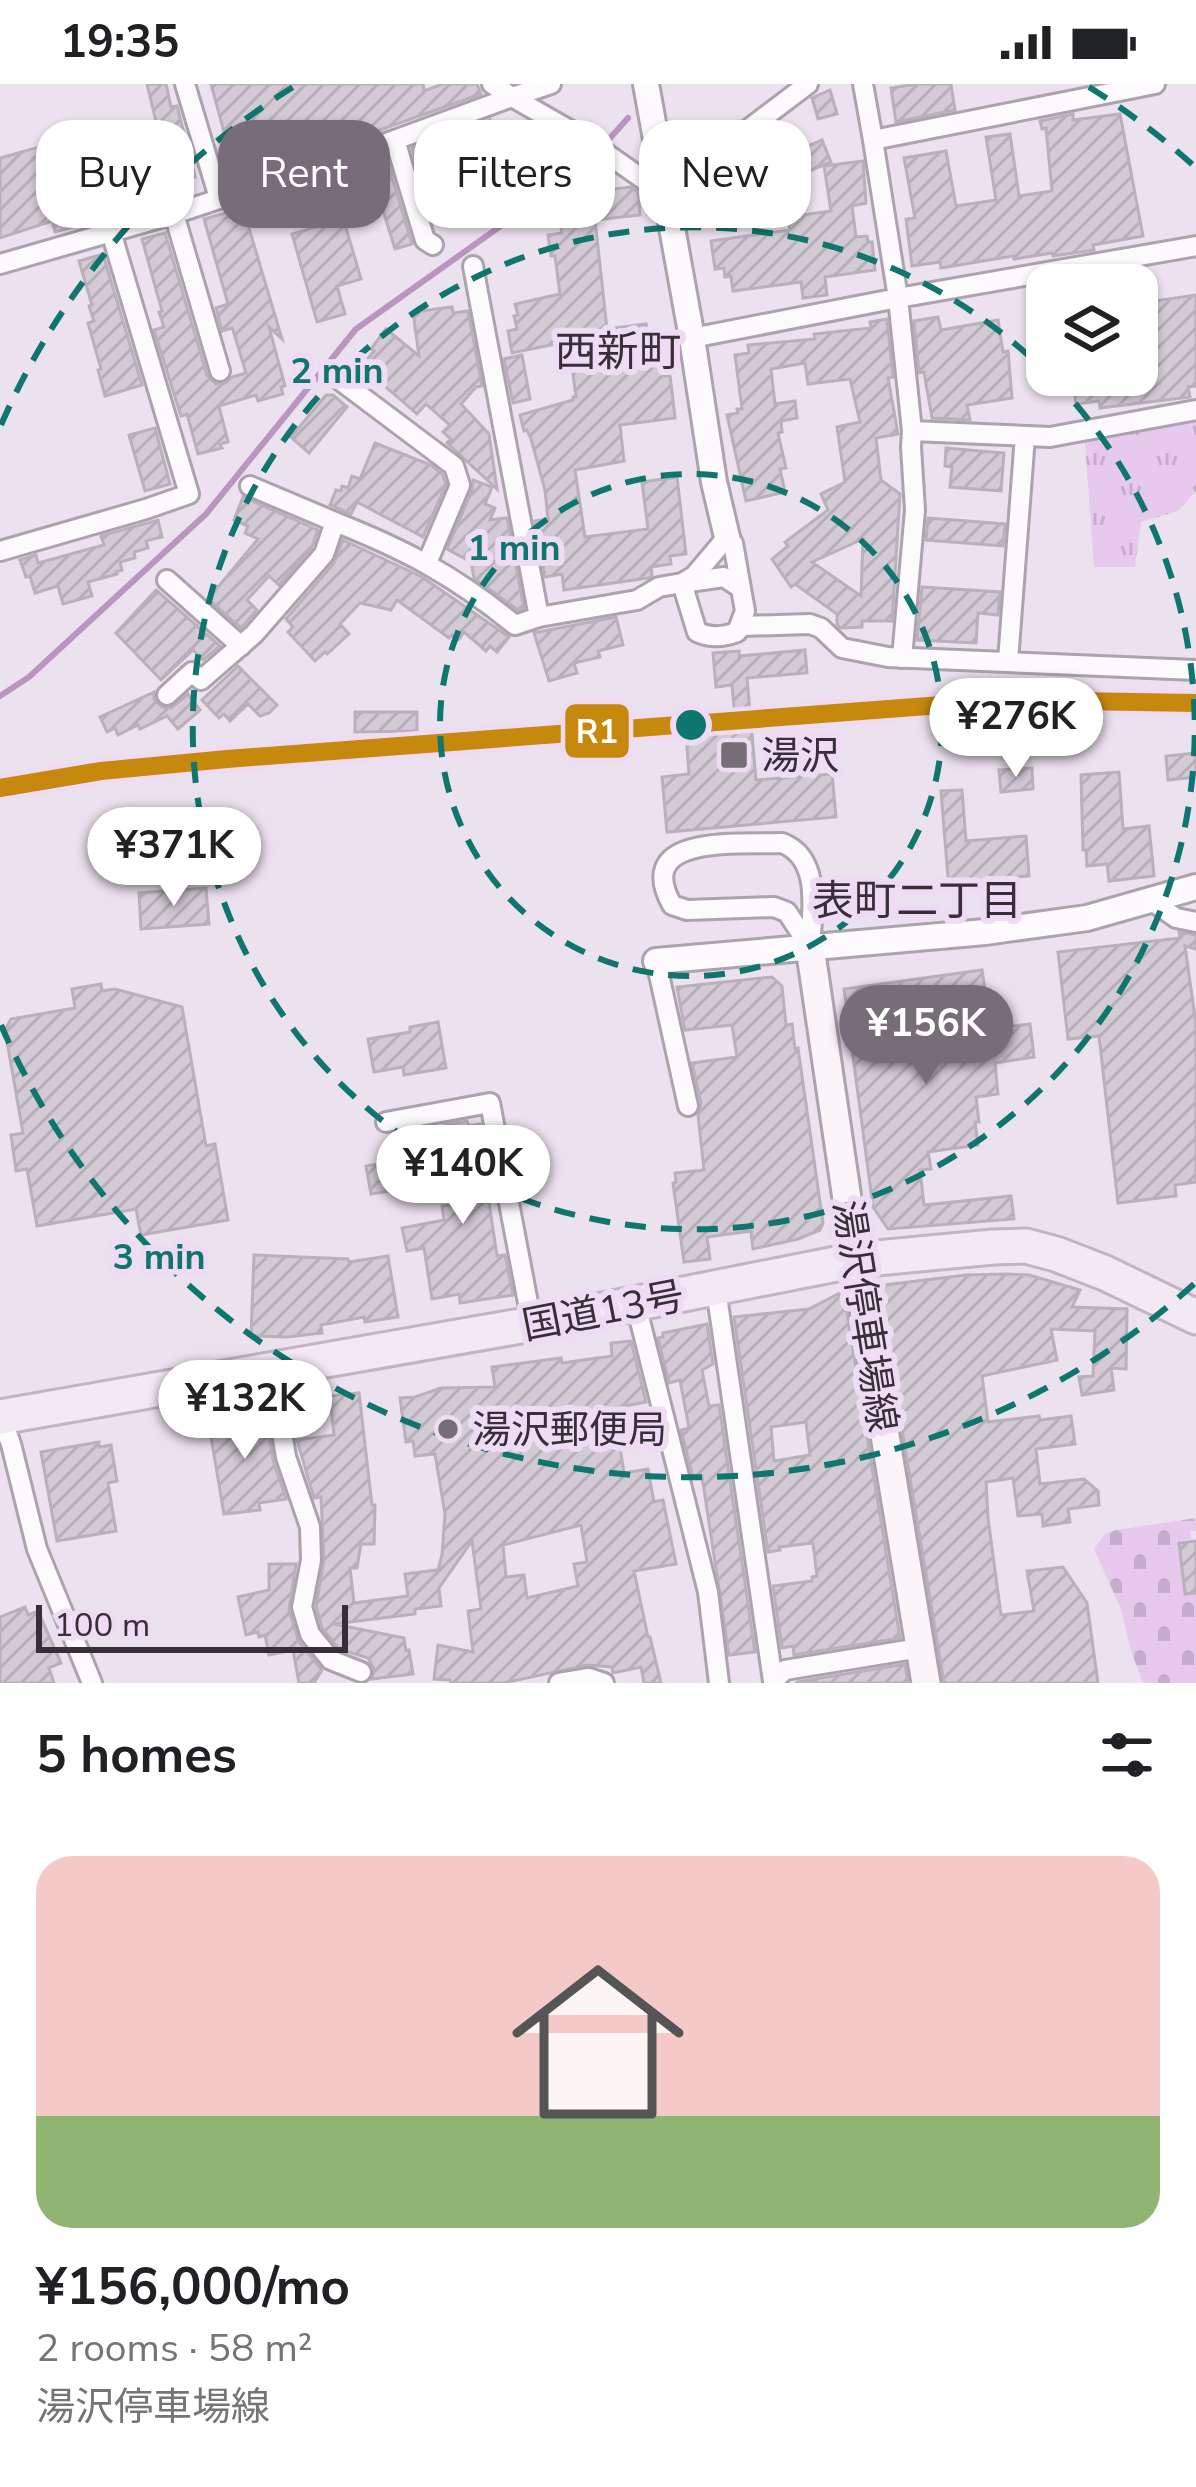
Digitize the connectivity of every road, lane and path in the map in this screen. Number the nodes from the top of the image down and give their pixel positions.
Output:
1 (185, 84) edge
2 (492, 84) edge
3 (551, 84) edge
4 (646, 84) edge
5 (808, 84) edge
6 (863, 84) edge
7 (1154, 84) edge
8 (512, 98) junction
9 (653, 120) edge
10 (760, 120) edge
11 (395, 140) junction
12 (873, 140) junction
13 (390, 142) edge
14 (639, 176) edge
15 (218, 195) edge
16 (125, 228) edge
17 (178, 228) edge
18 (673, 228) edge
19 (111, 232) junction
20 (433, 245) dead end
21 (1196, 245) edge
22 (0, 264) edge
23 (473, 266) dead end
24 (898, 298) junction
25 (692, 338) junction
26 (220, 371) dead end
27 (341, 382) dead end
28 (1196, 410) edge
29 (912, 431) junction
30 (1025, 436) junction
31 (250, 486) dead end
32 (334, 522) junction
33 (727, 536) junction
34 (0, 551) edge
35 (427, 563) junction
36 (167, 580) dead end
37 (682, 584) junction
38 (739, 587) junction
39 (538, 617) junction
40 (740, 626) junction
41 (241, 646) junction
42 (902, 658) junction
43 (1008, 661) junction
44 (1196, 670) edge
45 (167, 695) dead end
46 (1196, 887) edge
47 (1149, 898) junction
48 (1196, 922) edge
49 (811, 947) junction
50 (656, 961) joint
51 (688, 1106) dead end
52 (386, 1122) dead end
53 (856, 1260) junction
54 (716, 1289) junction
55 (636, 1304) junction
56 (1196, 1316) edge
57 (532, 1324) junction
58 (272, 1370) junction
59 (1, 1417) edge
60 (920, 1648) junction
61 (362, 1674) edge
62 (770, 1682) edge
63 (92, 1683) edge
64 (559, 1683) edge
65 (604, 1683) edge
66 (718, 1683) edge
67 (926, 1683) edge

1 - 15 street
2 - 8 street
3 - 8 street
4 - 9 street
5 - 10 street
6 - 12 street
7 - 12 street
8 - 11 street
8 - 14 street
11 - 13 street
11 - 20 street
12 - 24 street
16 - 19 street
17 - 26 street
18 - 25 street
19 - 22 street
19 - 34 street
21 - 24 street
23 - 39 street
24 - 25 street
24 - 29 street
25 - 33 street
27 - 35 street
28 - 30 street
29 - 30 street
29 - 42 street
30 - 43 street
31 - 32 street
32 - 35 street
32 - 41 street
33 - 37 street
33 - 38 street
35 - 39 street
36 - 41 street
37 - 38 street
37 - 39 street
37 - 40 street
38 - 40 street
40 - 42 street
41 - 45 street
42 - 43 street
43 - 44 street
46 - 47 street
47 - 48 street
47 - 49 street
49 - 49 street
49 - 50 street
49 - 53 main road, 湯沢停車場線
50 - 51 street
52 - 57 street
53 - 54 highway, 国道13号
53 - 56 highway, 国道13号
53 - 60 main road, 湯沢停車場線
54 - 55 highway, 国道13号
54 - 62 street
55 - 57 highway, 国道13号
55 - 66 street
57 - 58 highway, 国道13号
58 - 59 highway, 国道13号
58 - 61 street
59 - 63 street
60 - 62 street
60 - 67 main road, 湯沢停車場線
64 - 65 street

